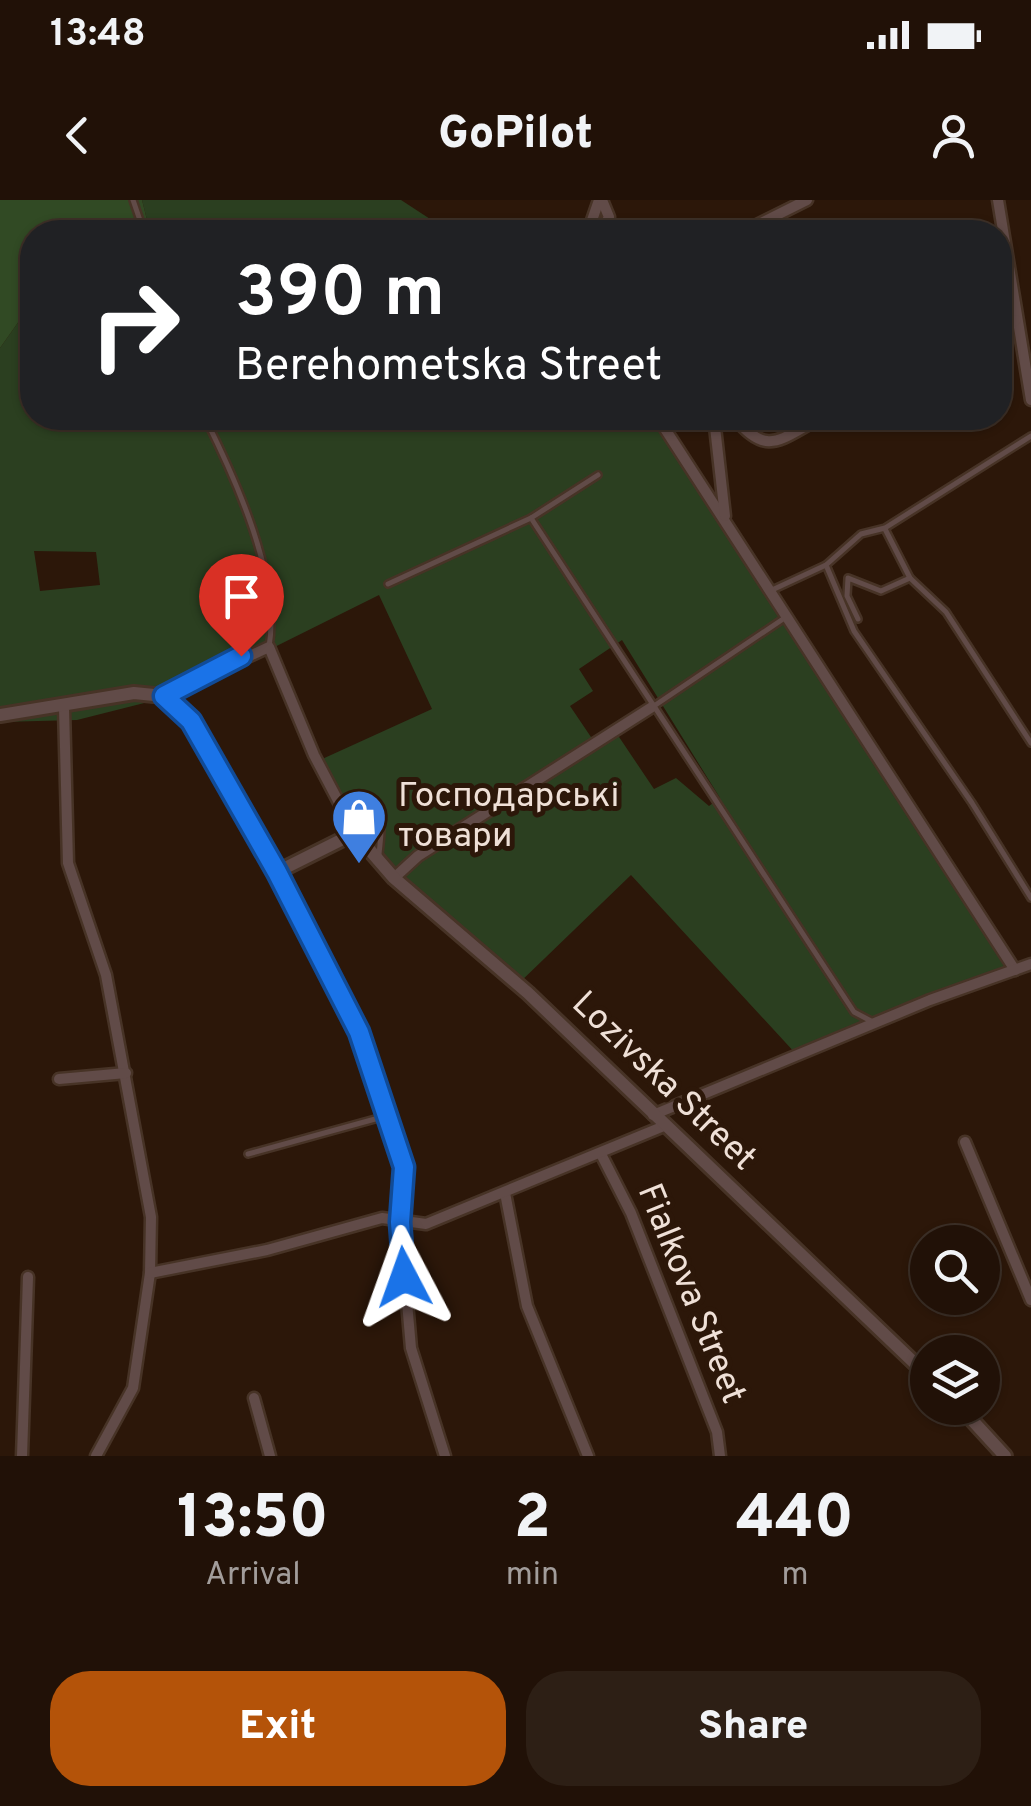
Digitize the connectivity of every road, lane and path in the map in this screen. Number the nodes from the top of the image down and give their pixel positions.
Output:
1 (807, 200) edge
2 (768, 220) edge
3 (1012, 301) edge
4 (1016, 320) junction
5 (1012, 322) edge
6 (1031, 400) edge
7 (210, 430) edge
8 (666, 430) edge
9 (715, 430) edge
10 (747, 430) edge
11 (797, 430) edge
12 (1031, 436) edge
13 (598, 475) dead end
14 (726, 517) junction
15 (531, 518) junction
16 (885, 528) junction
17 (826, 565) junction
18 (910, 578) junction
19 (388, 584) dead end
20 (772, 590) junction
21 (789, 616) junction
22 (858, 619) dead end
23 (269, 646) junction
24 (164, 696) junction
25 (64, 708) junction
26 (652, 708) junction
27 (0, 715) edge
28 (1031, 743) edge
29 (340, 811) junction
30 (355, 834) junction
31 (379, 862) junction
32 (277, 872) junction
33 (394, 878) junction
34 (1031, 898) edge
35 (1031, 964) edge
36 (1015, 970) junction
37 (881, 1024) junction
38 (126, 1073) junction
39 (59, 1079) dead end
40 (653, 1115) junction
41 (389, 1116) junction
42 (664, 1126) junction
43 (965, 1142) dead end
44 (248, 1154) dead end
45 (602, 1154) junction
46 (505, 1192) junction
47 (400, 1222) junction
48 (150, 1273) junction
49 (28, 1276) dead end
50 (1031, 1300) edge
51 (910, 1359) edge
52 (254, 1398) dead end
53 (977, 1425) edge
54 (22, 1456) edge
55 (96, 1456) edge
56 (270, 1456) edge
57 (445, 1456) edge
58 (588, 1456) edge
59 (720, 1456) edge
60 (1005, 1456) edge

1 - 2 street
3 - 4 street
4 - 5 street
4 - 6 street
7 - 23 lane
8 - 14 street
9 - 14 street
10 - 11 street
12 - 16 lane
13 - 15 lane
14 - 20 street
15 - 19 lane
15 - 26 lane
16 - 17 lane
16 - 18 lane
17 - 20 lane
17 - 34 lane
18 - 22 lane
18 - 28 lane
20 - 21 street
21 - 26 lane
21 - 36 street
23 - 24 street
23 - 29 street
24 - 25 street
24 - 32 street
25 - 27 street
25 - 38 street
26 - 33 street
26 - 37 lane
29 - 30 street
29 - 31 lane
30 - 31 street, Lozivska Street
30 - 32 street
31 - 33 street, Lozivska Street
32 - 41 street
33 - 40 street, Lozivska Street
35 - 36 street
36 - 37 street
37 - 40 street
38 - 39 street
38 - 48 street
40 - 42 street, Lozivska Street
41 - 44 lane
41 - 47 street
42 - 45 street
42 - 51 street, Lozivska Street
43 - 50 street
45 - 46 street
45 - 59 street, Fialkova Street
46 - 47 street
46 - 58 street
47 - 48 street
47 - 57 street
48 - 55 street
49 - 54 street
52 - 56 street
53 - 60 street

